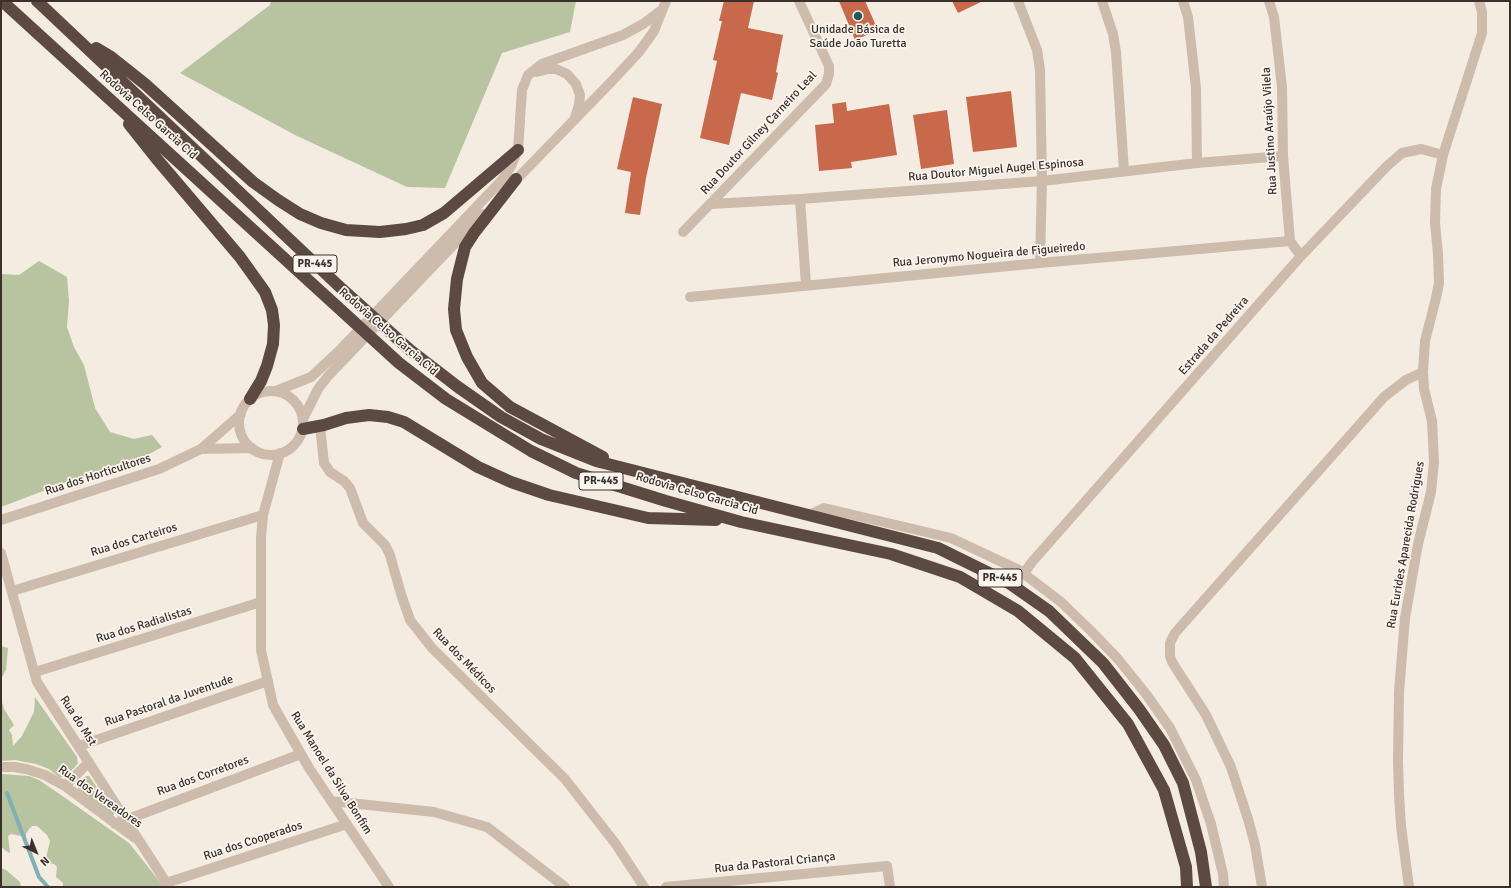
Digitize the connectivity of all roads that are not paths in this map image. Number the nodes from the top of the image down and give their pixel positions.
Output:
1 (2, 1) edge
2 (37, 1) edge
3 (798, 1) edge
4 (1018, 1) edge
5 (1102, 1) edge
6 (1183, 1) edge
7 (1270, 1) edge
8 (1479, 1) edge
9 (665, 5) edge
10 (76, 36) junction
11 (528, 75) junction
12 (107, 96) junction
13 (574, 120) junction
14 (518, 150) junction
15 (1443, 155) junction
16 (1283, 156) junction
17 (1197, 163) junction
18 (1124, 171) junction
19 (516, 179) junction
20 (1042, 181) junction
21 (800, 199) junction
22 (711, 204) junction
23 (683, 232) dead end
24 (1290, 241) junction
25 (1301, 256) junction
26 (1040, 263) junction
27 (806, 285) junction
28 (690, 297) dead end
29 (392, 303) junction
30 (342, 354) junction
31 (1423, 372) junction
32 (276, 391) junction
33 (250, 399) junction
34 (240, 414) junction
35 (303, 424) junction
36 (320, 426) junction
37 (252, 448) junction
38 (201, 449) junction
39 (280, 454) junction
40 (631, 471) junction
41 (263, 515) junction
42 (809, 515) junction
43 (1, 520) edge
44 (741, 522) junction
45 (1, 553) edge
46 (1024, 573) junction
47 (12, 591) junction
48 (261, 602) junction
49 (35, 672) junction
50 (268, 681) junction
51 (79, 746) junction
52 (301, 754) junction
53 (89, 762) junction
54 (1, 767) edge
55 (65, 786) junction
56 (331, 801) junction
57 (126, 819) junction
58 (115, 824) junction
59 (347, 824) junction
60 (139, 840) junction
61 (167, 885) edge
62 (389, 887) edge
63 (565, 887) edge
64 (644, 887) edge
65 (666, 887) edge
66 (890, 887) edge
67 (1187, 887) edge
68 (1206, 887) edge
69 (1224, 887) edge
70 (1262, 887) edge
71 (1409, 887) edge

1 - 12 highway, Rodovia Celso Garcia Cid / PR-445
2 - 10 highway, Rodovia Celso Garcia Cid / PR-445
3 - 22 street, Rua Doutor Gilney Carneiro Leal
4 - 20 street
5 - 18 street
6 - 17 street
7 - 16 street, Rua Justino Araújo Vilela
8 - 15 street, Rua Eurides Aparecida Rodrigues
9 - 11 street
9 - 13 street
10 - 14 highway
10 - 40 highway, Rodovia Celso Garcia Cid / PR-445
11 - 13 street
11 - 14 street
12 - 33 highway
12 - 44 highway, Rodovia Celso Garcia Cid / PR-445
13 - 19 street
14 - 29 street
15 - 25 street, Estrada da Pedreira
15 - 31 street, Rua Eurides Aparecida Rodrigues
16 - 17 street, Rua Doutor Miguel Augel Espinosa
16 - 24 street, Rua Justino Araújo Vilela
17 - 18 street, Rua Doutor Miguel Augel Espinosa
18 - 20 street, Rua Doutor Miguel Augel Espinosa
19 - 29 street
19 - 40 highway
20 - 21 street, Rua Doutor Miguel Augel Espinosa
20 - 26 street
21 - 22 street, Rua Doutor Miguel Augel Espinosa
21 - 27 street
22 - 23 street, Rua Doutor Gilney Carneiro Leal
24 - 25 street
24 - 26 street, Rua Jeronymo Nogueira de Figueiredo
25 - 46 street, Estrada da Pedreira
26 - 27 street, Rua Jeronymo Nogueira de Figueiredo
27 - 28 street, Rua Jeronymo Nogueira de Figueiredo
29 - 30 street
30 - 32 street
30 - 35 street
31 - 70 street
31 - 71 street, Rua Eurides Aparecida Rodrigues
32 - 33 street
32 - 35 street
33 - 34 street
34 - 37 street
34 - 38 street, Rua dos Horticultores
35 - 36 highway
35 - 39 street
36 - 44 highway
36 - 64 street, Rua dos Médicos
37 - 38 street, Rua dos Horticultores
37 - 39 street
38 - 43 street, Rua dos Horticultores
39 - 41 street, Rua Manoel da Silva Bonfim
40 - 42 highway, Rodovia Celso Garcia Cid / PR-445
41 - 47 street, Rua dos Carteiros
41 - 48 street, Rua Manoel da Silva Bonfim
42 - 46 street
42 - 68 highway, Rodovia Celso Garcia Cid / PR-445
44 - 67 highway, Rodovia Celso Garcia Cid / PR-445
45 - 47 street, Rua do Mst
46 - 69 street
47 - 49 street, Rua do Mst
48 - 49 street, Rua dos Radialistas
48 - 50 street, Rua Manoel da Silva Bonfim
49 - 51 street, Rua do Mst
50 - 51 street, Rua Pastoral da Juventude
50 - 52 street, Rua Manoel da Silva Bonfim
51 - 53 street, Rua do Mst
52 - 56 street, Rua Manoel da Silva Bonfim
52 - 57 street, Rua dos Corretores
53 - 55 street
53 - 57 street, Rua do Mst
54 - 55 street, Rua dos Vereadores
55 - 58 street, Rua dos Vereadores
56 - 59 street, Rua Manoel da Silva Bonfim
56 - 63 street
57 - 58 street, Rua dos Corretores
57 - 60 street, Rua do Mst
58 - 60 street, Rua dos Vereadores
59 - 61 street, Rua dos Cooperados
59 - 62 street, Rua Manoel da Silva Bonfim
60 - 61 street, Rua do Mst
65 - 66 street, Rua da Pastoral Criança

